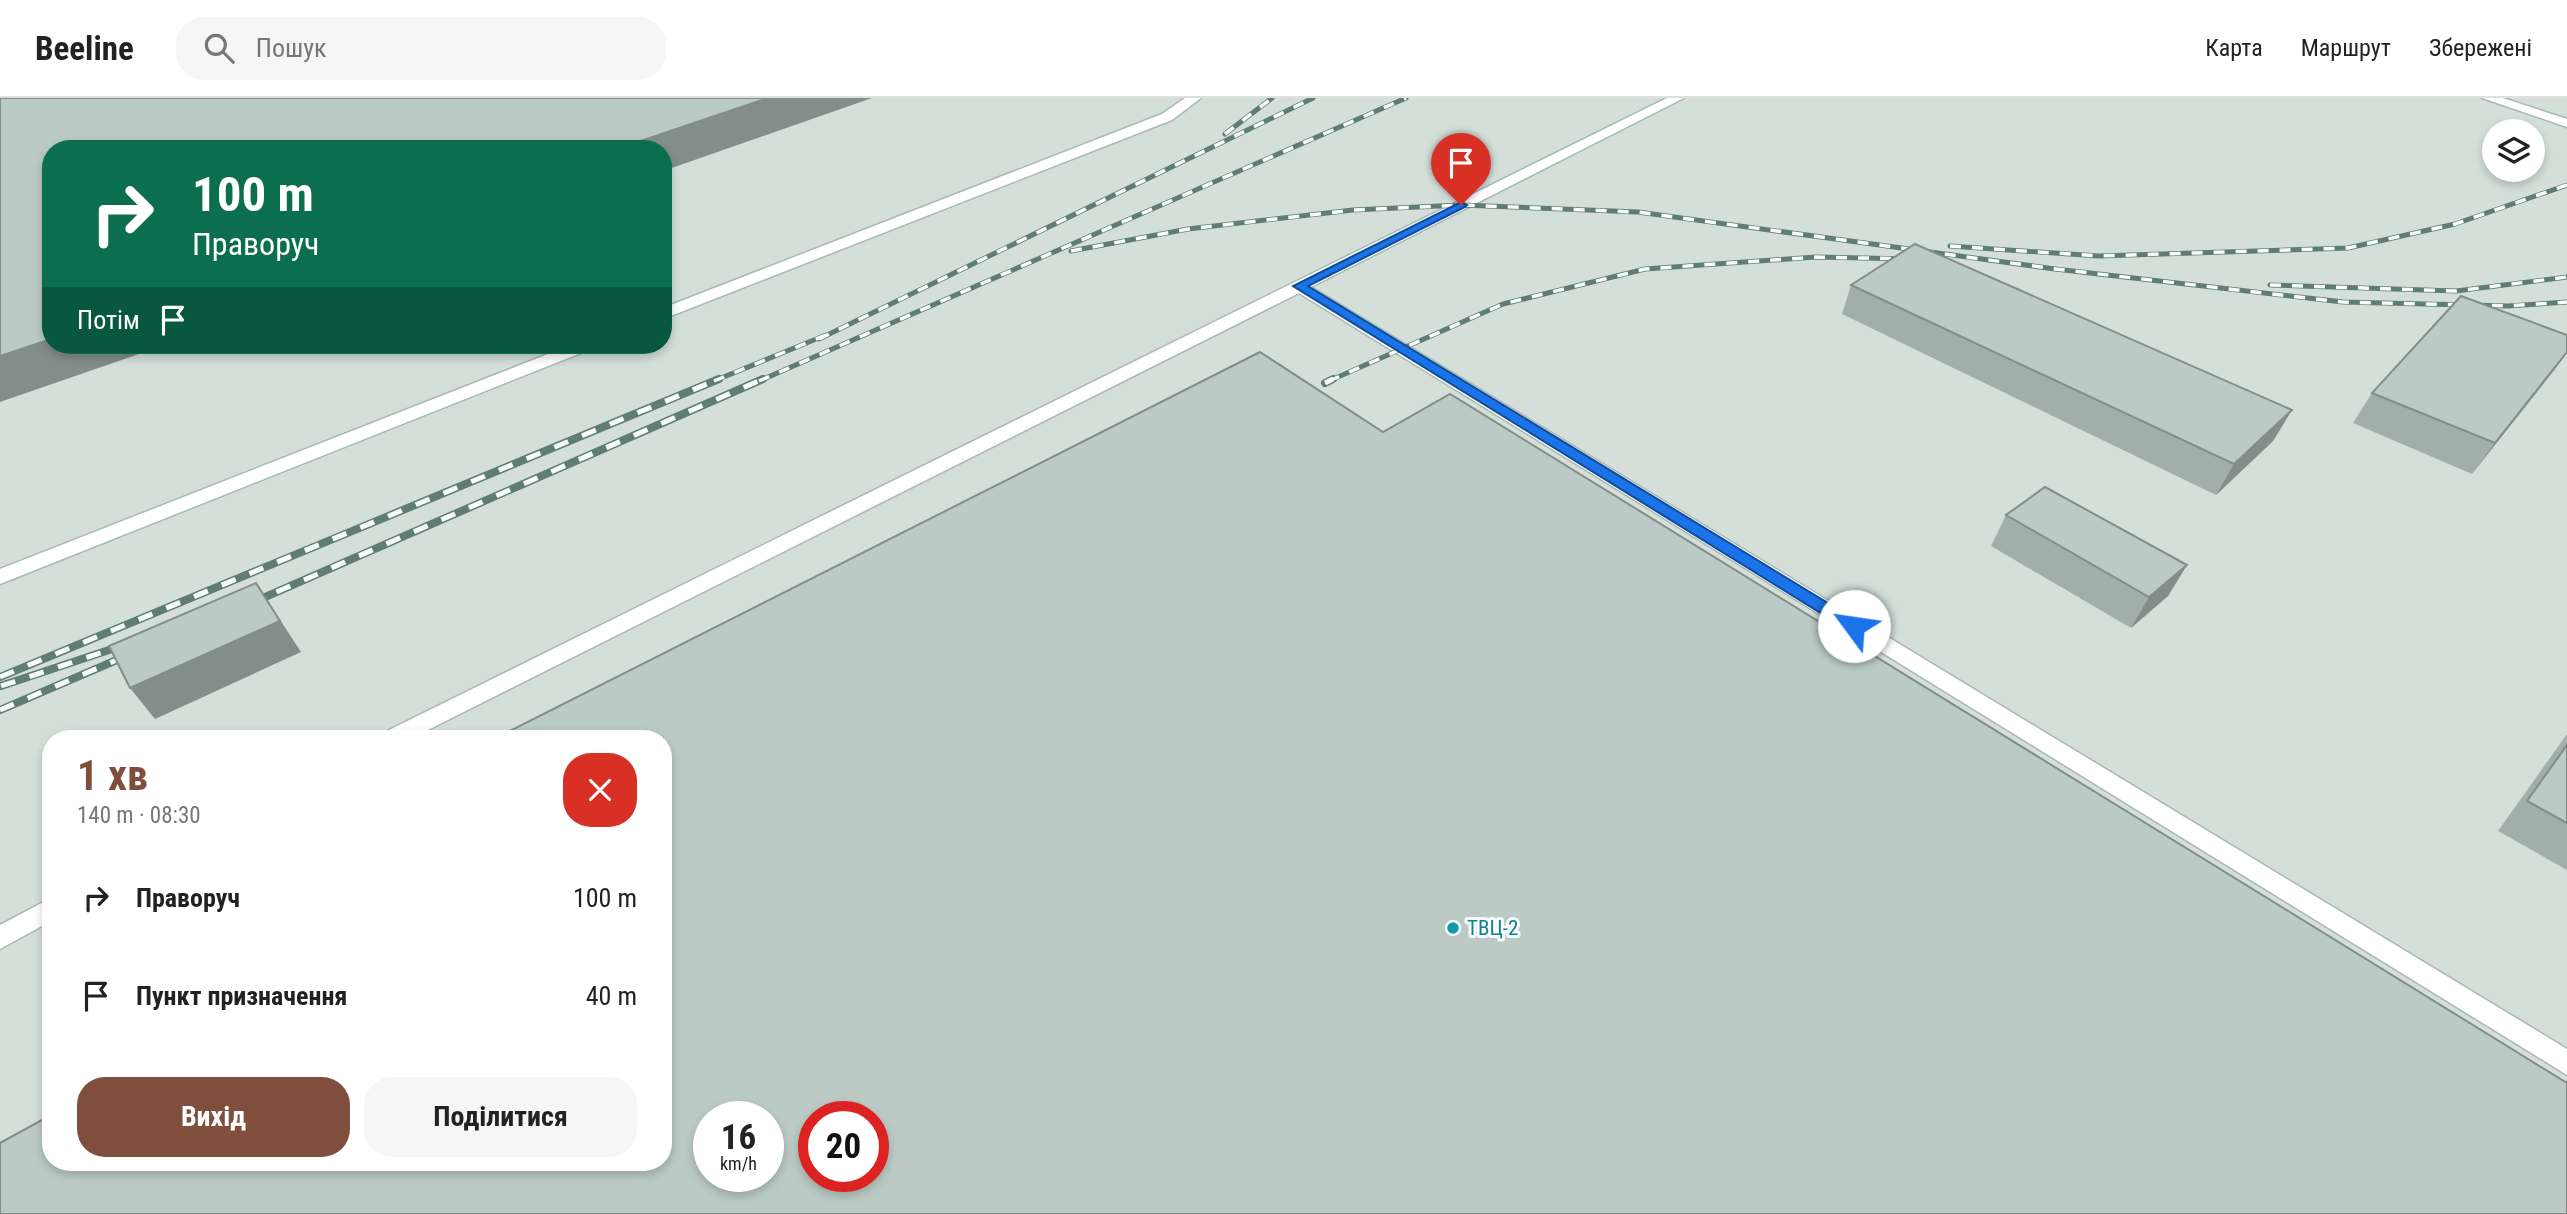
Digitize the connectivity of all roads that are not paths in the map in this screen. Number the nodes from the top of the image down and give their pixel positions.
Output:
1 (1194, 98) edge
2 (1677, 98) edge
3 (2489, 98) edge
4 (2567, 123) edge
5 (1299, 286) junction
6 (672, 310) edge
7 (562, 354) edge
8 (0, 577) edge
9 (409, 730) edge
10 (42, 913) edge
11 (0, 937) edge
12 (2567, 1063) edge

1 - 6 lane
2 - 5 lane
3 - 4 lane
5 - 9 lane
5 - 12 lane
7 - 8 lane
10 - 11 lane

